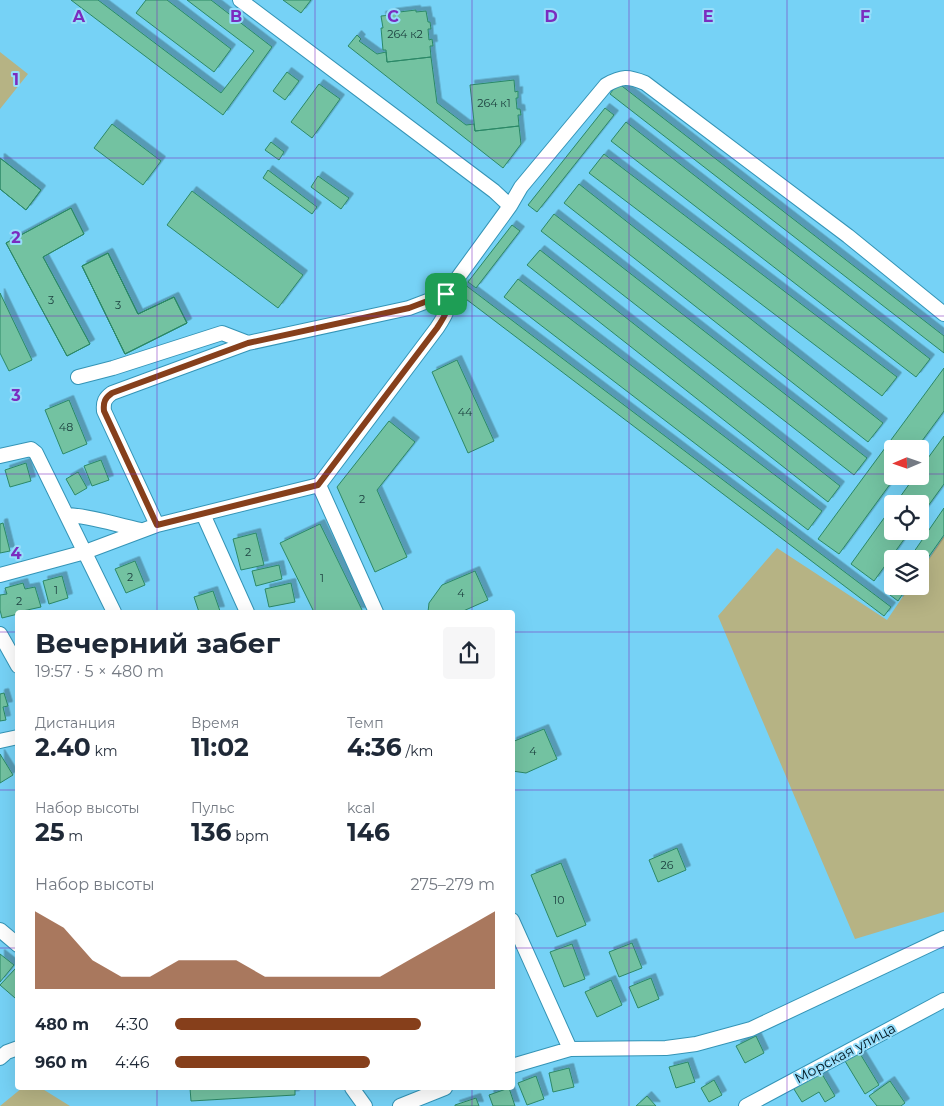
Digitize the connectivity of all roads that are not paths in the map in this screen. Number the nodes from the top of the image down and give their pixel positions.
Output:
1 (240, 0) edge
2 (510, 206) junction
3 (448, 292) junction
4 (944, 314) edge
5 (248, 343) junction
6 (78, 377) dead end
7 (0, 456) edge
8 (318, 485) junction
9 (202, 514) junction
10 (66, 515) junction
11 (157, 525) junction
12 (143, 530) junction
13 (85, 552) junction
14 (0, 575) edge
15 (113, 610) edge
16 (247, 610) edge
17 (375, 610) edge
18 (0, 634) edge
19 (15, 661) edge
20 (15, 738) edge
21 (0, 741) edge
22 (515, 927) edge
23 (0, 930) edge
24 (944, 938) edge
25 (15, 942) edge
26 (944, 1000) edge
27 (15, 1049) edge
28 (570, 1049) junction
29 (0, 1058) edge
30 (515, 1065) edge
31 (353, 1090) edge
32 (440, 1090) edge
33 (365, 1106) edge
34 (400, 1106) edge
35 (746, 1106) edge

1 - 2 street
2 - 3 street
2 - 4 street
3 - 5 street
3 - 8 street
5 - 6 street
5 - 11 street
7 - 10 street
8 - 9 street
8 - 17 street
9 - 11 street
9 - 16 street
10 - 12 street
10 - 13 street
11 - 12 street
12 - 13 street
13 - 14 street
13 - 15 street
18 - 19 street
20 - 21 street
22 - 28 street
23 - 25 street
24 - 28 street
26 - 35 street, Морская улица
27 - 29 street
28 - 30 street
31 - 33 street
32 - 34 street

